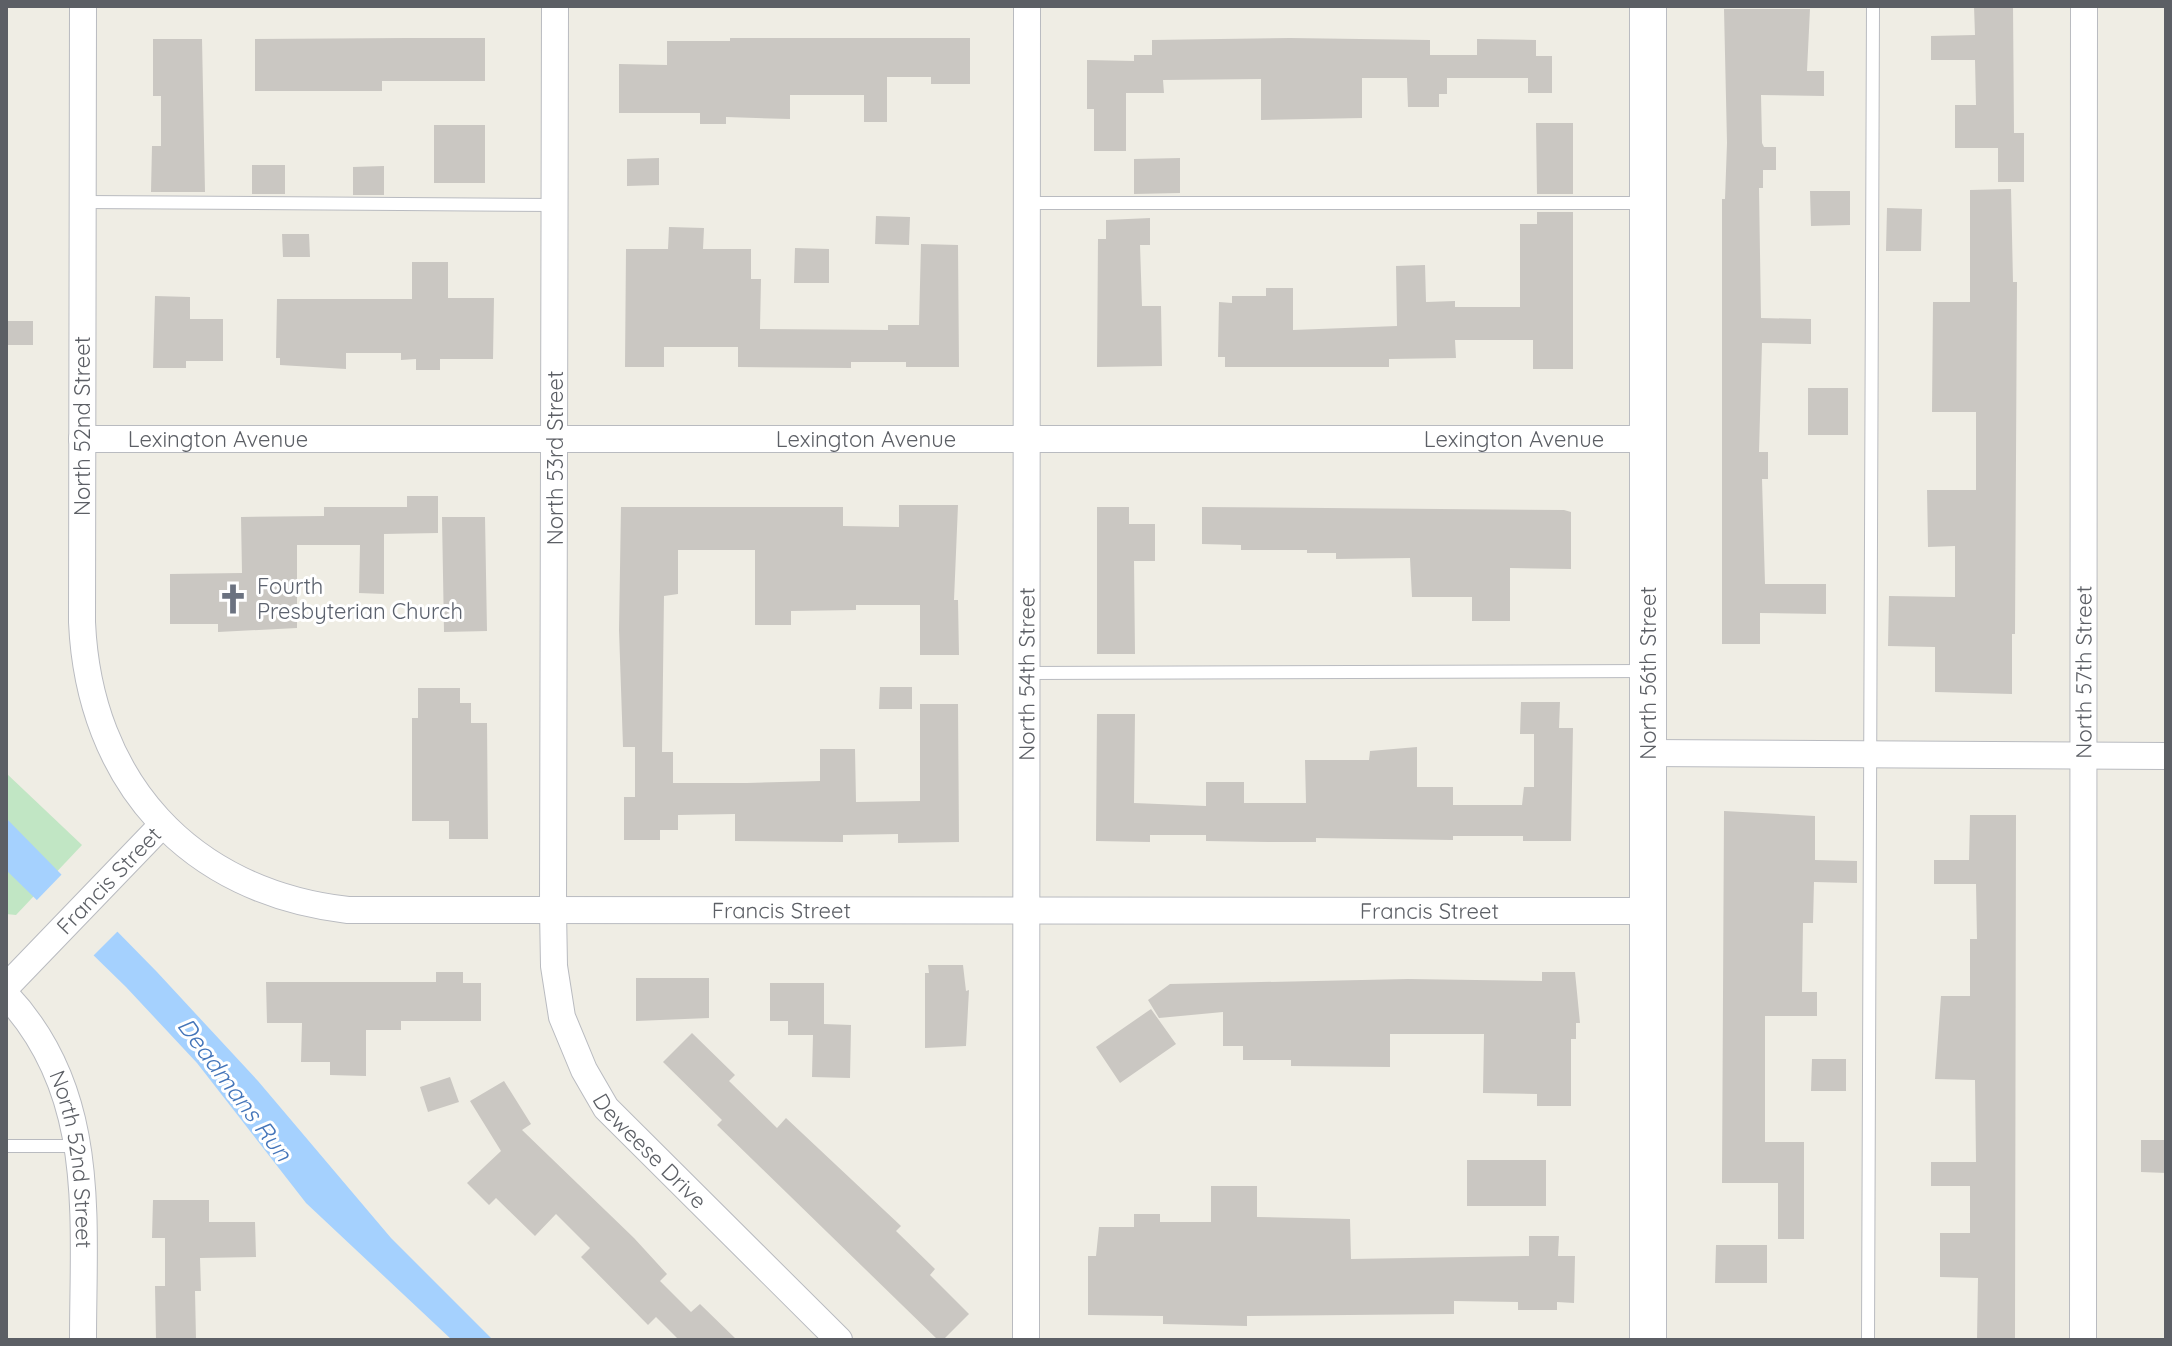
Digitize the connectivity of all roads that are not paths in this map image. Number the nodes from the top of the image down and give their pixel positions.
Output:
1 (83, 6) edge
2 (555, 6) edge
3 (1027, 6) edge
4 (1648, 6) edge
5 (1873, 6) edge
6 (2084, 6) edge
7 (83, 202) junction
8 (1027, 203) junction
9 (1648, 203) junction
10 (556, 205) junction
11 (555, 438) junction
12 (1027, 438) junction
13 (82, 439) junction
14 (1648, 439) junction
15 (1648, 671) junction
16 (1027, 673) junction
17 (1648, 753) junction
18 (1868, 754) junction
19 (2083, 755) junction
20 (2166, 756) edge
21 (162, 825) junction
22 (553, 910) junction
23 (1027, 910) junction
24 (1648, 911) junction
25 (6, 987) edge
26 (6, 995) edge
27 (6, 1146) edge
28 (80, 1146) junction
29 (83, 1340) edge
30 (839, 1340) edge
31 (1026, 1340) edge
32 (1648, 1340) edge
33 (1868, 1340) edge
34 (2083, 1340) edge

1 - 7 street, North 52nd Street
2 - 10 street, North 53rd Street
3 - 8 street, North 54th Street
4 - 9 main road, North 56th Street
5 - 18 lane
6 - 19 street, North 57th Street
7 - 10 lane
7 - 13 street, North 52nd Street
8 - 9 lane
8 - 12 street, North 54th Street
9 - 14 main road, North 56th Street
10 - 11 street, North 53rd Street
11 - 12 street, Lexington Avenue
11 - 13 street, Lexington Avenue
11 - 22 street, North 53rd Street
12 - 14 street, Lexington Avenue
12 - 16 street, North 54th Street
13 - 21 street, North 52nd Street
14 - 15 main road, North 56th Street
15 - 16 lane
15 - 17 main road, North 56th Street
16 - 23 street, North 54th Street
17 - 18 street
17 - 24 main road, North 56th Street
18 - 19 street
18 - 33 lane
19 - 20 street
19 - 34 street, North 57th Street
21 - 22 street, Francis Street
21 - 25 street, Francis Street
22 - 23 street, Francis Street
22 - 30 street, Deweese Drive
23 - 24 street, Francis Street
23 - 31 street, North 54th Street
24 - 32 main road, North 56th Street
26 - 28 street, North 52nd Street
27 - 28 lane
28 - 29 street, North 52nd Street

